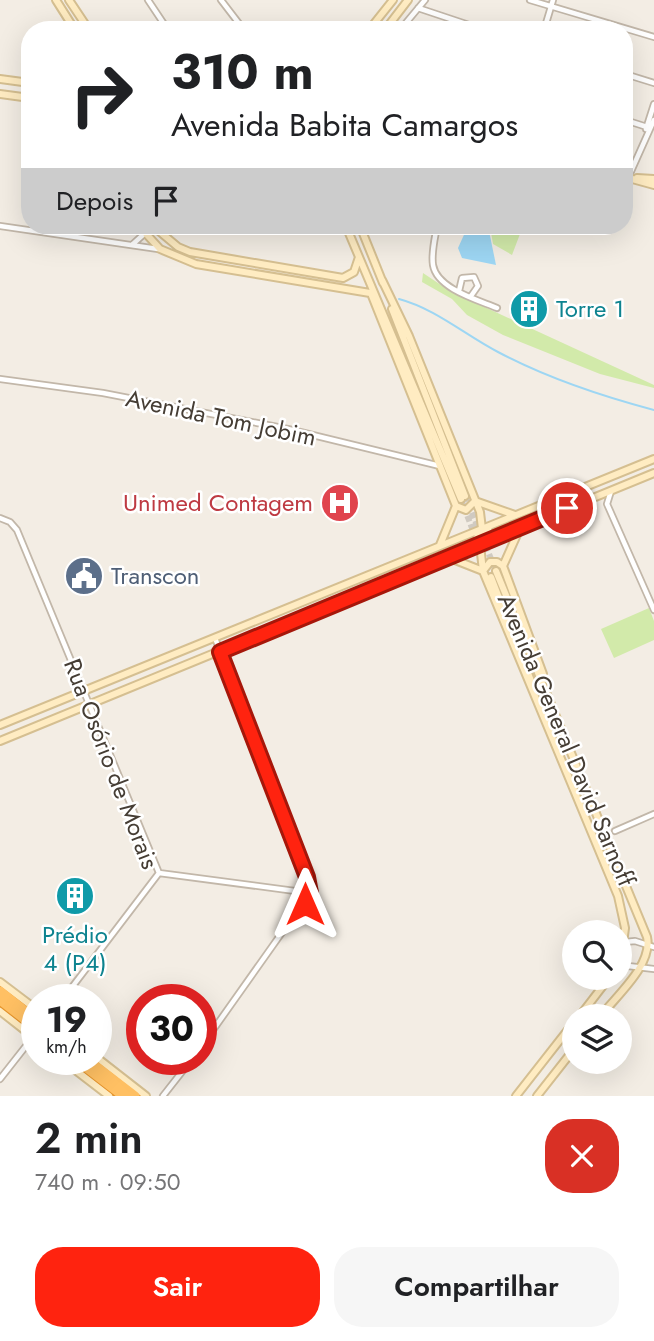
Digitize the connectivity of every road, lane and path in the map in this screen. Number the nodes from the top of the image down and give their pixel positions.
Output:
1 (56, 0) edge
2 (69, 0) edge
3 (148, 0) edge
4 (221, 0) edge
5 (393, 0) edge
6 (408, 0) edge
7 (425, 0) edge
8 (530, 0) edge
9 (553, 0) edge
10 (551, 7) junction
11 (418, 8) junction
12 (69, 21) edge
13 (83, 21) edge
14 (162, 21) edge
15 (237, 21) edge
16 (376, 21) edge
17 (392, 21) edge
18 (407, 21) edge
19 (457, 21) edge
20 (547, 21) edge
21 (599, 21) edge
22 (633, 31) edge
23 (654, 37) edge
24 (633, 76) edge
25 (0, 79) edge
26 (21, 82) edge
27 (654, 83) edge
28 (0, 94) edge
29 (21, 97) edge
30 (654, 104) edge
31 (654, 120) edge
32 (633, 123) edge
33 (647, 127) junction
34 (642, 143) junction
35 (633, 162) edge
36 (633, 178) edge
37 (633, 179) edge
38 (654, 179) edge
39 (654, 185) edge
40 (0, 226) edge
41 (21, 229) edge
42 (66, 235) edge
43 (143, 235) edge
44 (145, 235) edge
45 (164, 235) edge
46 (349, 235) edge
47 (364, 235) edge
48 (436, 235) edge
49 (132, 244) junction
50 (160, 249) junction
51 (359, 257) junction
52 (365, 272) junction
53 (382, 281) junction
54 (459, 290) junction
55 (370, 293) junction
56 (470, 297) junction
57 (497, 308) dead end
58 (0, 379) edge
59 (654, 459) edge
60 (440, 466) junction
61 (654, 473) edge
62 (586, 486) junction
63 (612, 490) junction
64 (590, 499) junction
65 (475, 502) junction
66 (456, 506) junction
67 (515, 516) junction
68 (0, 518) edge
69 (489, 526) junction
70 (520, 527) junction
71 (481, 529) junction
72 (480, 545) junction
73 (439, 547) junction
74 (471, 548) junction
75 (450, 558) junction
76 (483, 571) junction
77 (497, 571) junction
78 (654, 610) edge
79 (215, 637) junction
80 (220, 652) junction
81 (84, 691) junction
82 (536, 696) junction
83 (90, 705) junction
84 (0, 725) edge
85 (0, 741) edge
86 (654, 814) edge
87 (615, 831) dead end
88 (159, 873) junction
89 (310, 893) junction
90 (623, 920) edge
91 (632, 941) edge
92 (651, 946) edge
93 (632, 966) edge
94 (640, 966) junction
95 (654, 969) edge
96 (0, 982) edge
97 (74, 984) edge
98 (600, 990) edge
99 (0, 991) edge
100 (21, 998) edge
101 (0, 1000) edge
102 (589, 1004) edge
103 (610, 1004) edge
104 (21, 1007) edge
105 (0, 1011) edge
106 (21, 1020) edge
107 (217, 1024) edge
108 (21, 1025) edge
109 (562, 1038) edge
110 (21, 1053) edge
111 (562, 1064) edge
112 (112, 1069) edge
113 (82, 1075) edge
114 (96, 1075) edge
115 (108, 1075) edge
116 (179, 1075) edge
117 (0, 1079) edge
118 (109, 1096) edge
119 (123, 1096) edge
120 (135, 1096) edge
121 (146, 1096) edge
122 (163, 1096) edge
123 (516, 1096) edge
124 (537, 1096) edge

1 - 12 main road
2 - 13 main road
3 - 14 street
4 - 15 street
5 - 16 main road
6 - 17 main road
7 - 11 street
8 - 10 street
9 - 10 street
10 - 20 street
10 - 21 street
11 - 18 street
11 - 19 street
22 - 23 street
24 - 27 street
25 - 26 main road
28 - 29 main road
30 - 33 street
31 - 34 street
32 - 33 street
33 - 34 street
34 - 35 street
36 - 38 main road
37 - 39 main road
40 - 41 street
42 - 49 street
43 - 49 street
44 - 50 main road
45 - 51 main road
46 - 51 main road
47 - 53 main road
48 - 54 street
49 - 50 street
50 - 55 main road
51 - 52 main road
52 - 53 main road
52 - 55 main road
53 - 65 main road
54 - 56 street
54 - 56 street
55 - 60 main road
56 - 57 street
58 - 60 street, Avenida Tom Jobim
59 - 62 main road
60 - 66 main road
61 - 63 main road
62 - 64 main road
62 - 67 main road
63 - 64 main road
63 - 78 street
64 - 70 main road
65 - 66 main road
65 - 67 main road
65 - 71 main road
66 - 73 main road
67 - 69 main road
68 - 81 street, Rua Osório de Morais
69 - 71 main road
69 - 72 main road
70 - 72 main road
70 - 77 main road
71 - 73 main road
71 - 74 main road
72 - 74 main road
72 - 76 main road, Avenida General David Sarnoff
73 - 79 main road
74 - 75 main road
75 - 76 main road
75 - 80 main road
76 - 77 main road
76 - 82 main road, Avenida General David Sarnoff
77 - 82 main road, Avenida General David Sarnoff
77 - 92 main road, Avenida General David Sarnoff
79 - 80 street
79 - 81 main road
80 - 83 main road
80 - 89 street
81 - 83 street, Rua Osório de Morais
81 - 84 main road
82 - 90 main road, Avenida General David Sarnoff
83 - 85 main road
83 - 88 street, Rua Osório de Morais
86 - 87 street
88 - 89 street
88 - 97 street, Rua Osório de Morais
89 - 107 street
91 - 92 street
92 - 94 main road
93 - 94 street
94 - 95 street
94 - 103 main road
96 - 100 main road
98 - 102 main road
99 - 104 highway
101 - 106 highway
105 - 108 main road
109 - 123 main road
110 - 117 street
111 - 124 main road
112 - 121 main road
113 - 118 main road
114 - 119 highway
115 - 120 highway
116 - 122 street

